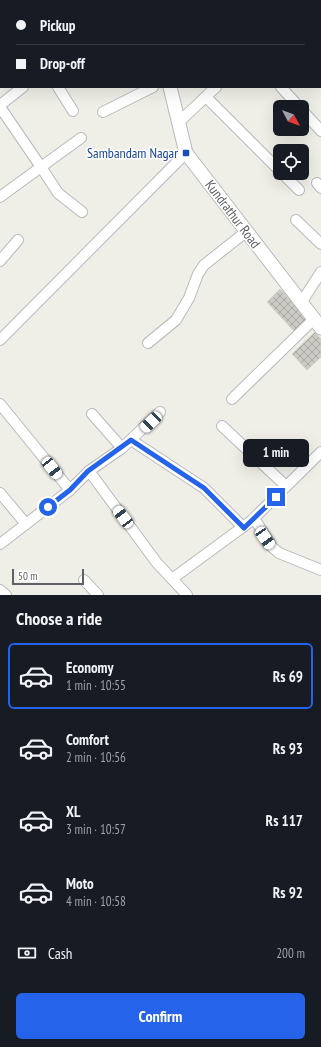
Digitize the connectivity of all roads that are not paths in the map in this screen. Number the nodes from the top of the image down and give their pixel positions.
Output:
1 (22, 88) edge
2 (59, 88) edge
3 (151, 88) edge
4 (170, 88) edge
5 (215, 88) edge
6 (282, 88) edge
7 (206, 96) junction
8 (293, 100) edge
9 (0, 106) edge
10 (73, 111) dead end
11 (103, 112) dead end
12 (309, 118) edge
13 (178, 122) junction
14 (321, 131) edge
15 (81, 138) dead end
16 (186, 153) junction
17 (273, 164) edge
18 (41, 167) junction
19 (289, 180) edge
20 (299, 190) dead end
21 (0, 196) edge
22 (82, 212) dead end
23 (296, 220) dead end
24 (247, 231) junction
25 (18, 240) dead end
26 (321, 244) edge
27 (0, 261) edge
28 (321, 272) edge
29 (301, 302) junction
30 (317, 324) edge
31 (0, 340) edge
32 (148, 343) dead end
33 (232, 399) dead end
34 (0, 404) edge
35 (160, 412) dead end
36 (92, 414) dead end
37 (222, 426) dead end
38 (131, 440) junction
39 (122, 448) junction
40 (321, 452) edge
41 (88, 471) junction
42 (286, 486) junction
43 (70, 490) junction
44 (0, 493) edge
45 (250, 522) junction
46 (26, 524) junction
47 (0, 544) edge
48 (321, 570) edge
49 (172, 579) junction
50 (84, 580) dead end
51 (0, 590) edge
52 (6, 595) edge
53 (98, 595) edge
54 (187, 595) edge

1 - 9 street
2 - 10 street
3 - 11 street
4 - 13 street, Kundrathur Road
5 - 7 street
6 - 8 street
7 - 13 street
7 - 17 street
9 - 18 street
12 - 14 street
13 - 16 street, Kundrathur Road
15 - 18 street
16 - 24 street, Kundrathur Road
16 - 31 street
18 - 21 street
18 - 22 street
19 - 20 street
23 - 26 street
24 - 29 street, Kundrathur Road
24 - 32 street
25 - 27 street
28 - 29 street
29 - 30 street, Kundrathur Road
30 - 33 street
34 - 43 street
35 - 38 street
36 - 39 street
37 - 42 street
38 - 39 street
38 - 45 street
39 - 41 street
40 - 42 street
41 - 43 street
41 - 49 street
42 - 45 street
43 - 46 street
44 - 46 street
45 - 48 street
45 - 49 street
46 - 47 street
49 - 54 street
50 - 53 street
51 - 52 street

